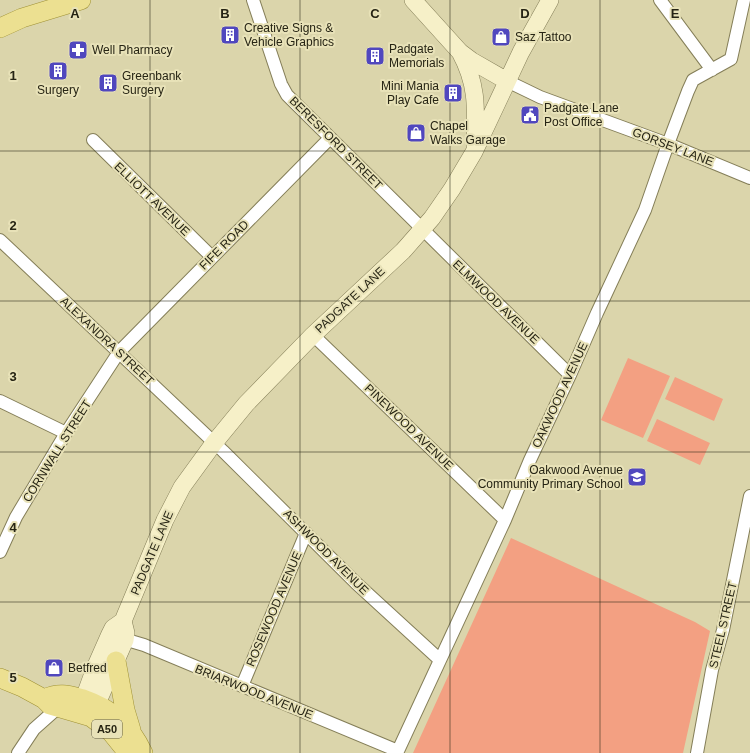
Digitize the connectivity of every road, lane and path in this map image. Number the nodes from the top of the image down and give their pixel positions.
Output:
1 (82, 0) edge
2 (253, 0) edge
3 (413, 0) edge
4 (550, 0) edge
5 (660, 0) edge
6 (744, 0) edge
7 (0, 28) edge
8 (460, 52) junction
9 (712, 70) junction
10 (507, 81) junction
11 (330, 138) junction
12 (93, 140) dead end
13 (668, 144) junction
14 (474, 152) junction
15 (750, 178) edge
16 (423, 229) junction
17 (0, 240) edge
18 (212, 257) junction
19 (313, 335) junction
20 (119, 352) junction
21 (570, 375) junction
22 (0, 401) edge
23 (66, 433) junction
24 (214, 443) junction
25 (750, 496) edge
26 (505, 520) junction
27 (306, 532) junction
28 (3, 536) edge
29 (0, 552) edge
30 (117, 637) junction
31 (440, 660) junction
32 (116, 661) junction
33 (0, 678) edge
34 (242, 686) junction
35 (75, 705) junction
36 (131, 732) junction
37 (397, 752) edge
38 (18, 753) edge
39 (128, 753) edge
40 (143, 753) edge
41 (697, 753) edge

1 - 7 main road
2 - 11 street, BERESFORD STREET
3 - 8 street
4 - 10 street, PADGATE LANE
5 - 9 street
6 - 9 street, OAKWOOD AVENUE
8 - 10 street
8 - 14 street
9 - 13 street, OAKWOOD AVENUE
10 - 13 street, GORSEY LANE
10 - 14 street, PADGATE LANE
11 - 16 street, BERESFORD STREET
11 - 18 street, FIFE ROAD
12 - 18 street, ELLIOTT AVENUE
13 - 15 street, GORSEY LANE
13 - 21 street, OAKWOOD AVENUE
14 - 16 street, PADGATE LANE
16 - 19 street, PADGATE LANE
16 - 21 street, ELMWOOD AVENUE
17 - 20 street, ALEXANDRA STREET
18 - 20 street, FIFE ROAD
19 - 24 street, PADGATE LANE
19 - 26 street, PINEWOOD AVENUE
20 - 23 street, CORNWALL STREET
20 - 24 street, ALEXANDRA STREET
21 - 26 street, OAKWOOD AVENUE
22 - 23 street
23 - 28 street, CORNWALL STREET
24 - 27 street, ASHWOOD AVENUE
24 - 30 street, PADGATE LANE
25 - 41 street, STEEL STREET
26 - 31 street, OAKWOOD AVENUE
27 - 31 street, ASHWOOD AVENUE
27 - 34 street, ROSEWOOD AVENUE
28 - 29 street, CORNWALL STREET
30 - 32 street, PADGATE LANE
30 - 34 street, BRIARWOOD AVENUE
30 - 35 street, PADGATE LANE
31 - 37 street, OAKWOOD AVENUE
32 - 35 street, PADGATE LANE
32 - 36 main road
33 - 35 main road, A50
34 - 37 street, BRIARWOOD AVENUE
35 - 36 main road, A50
35 - 38 street
35 - 39 main road, A50
36 - 40 main road, A50

